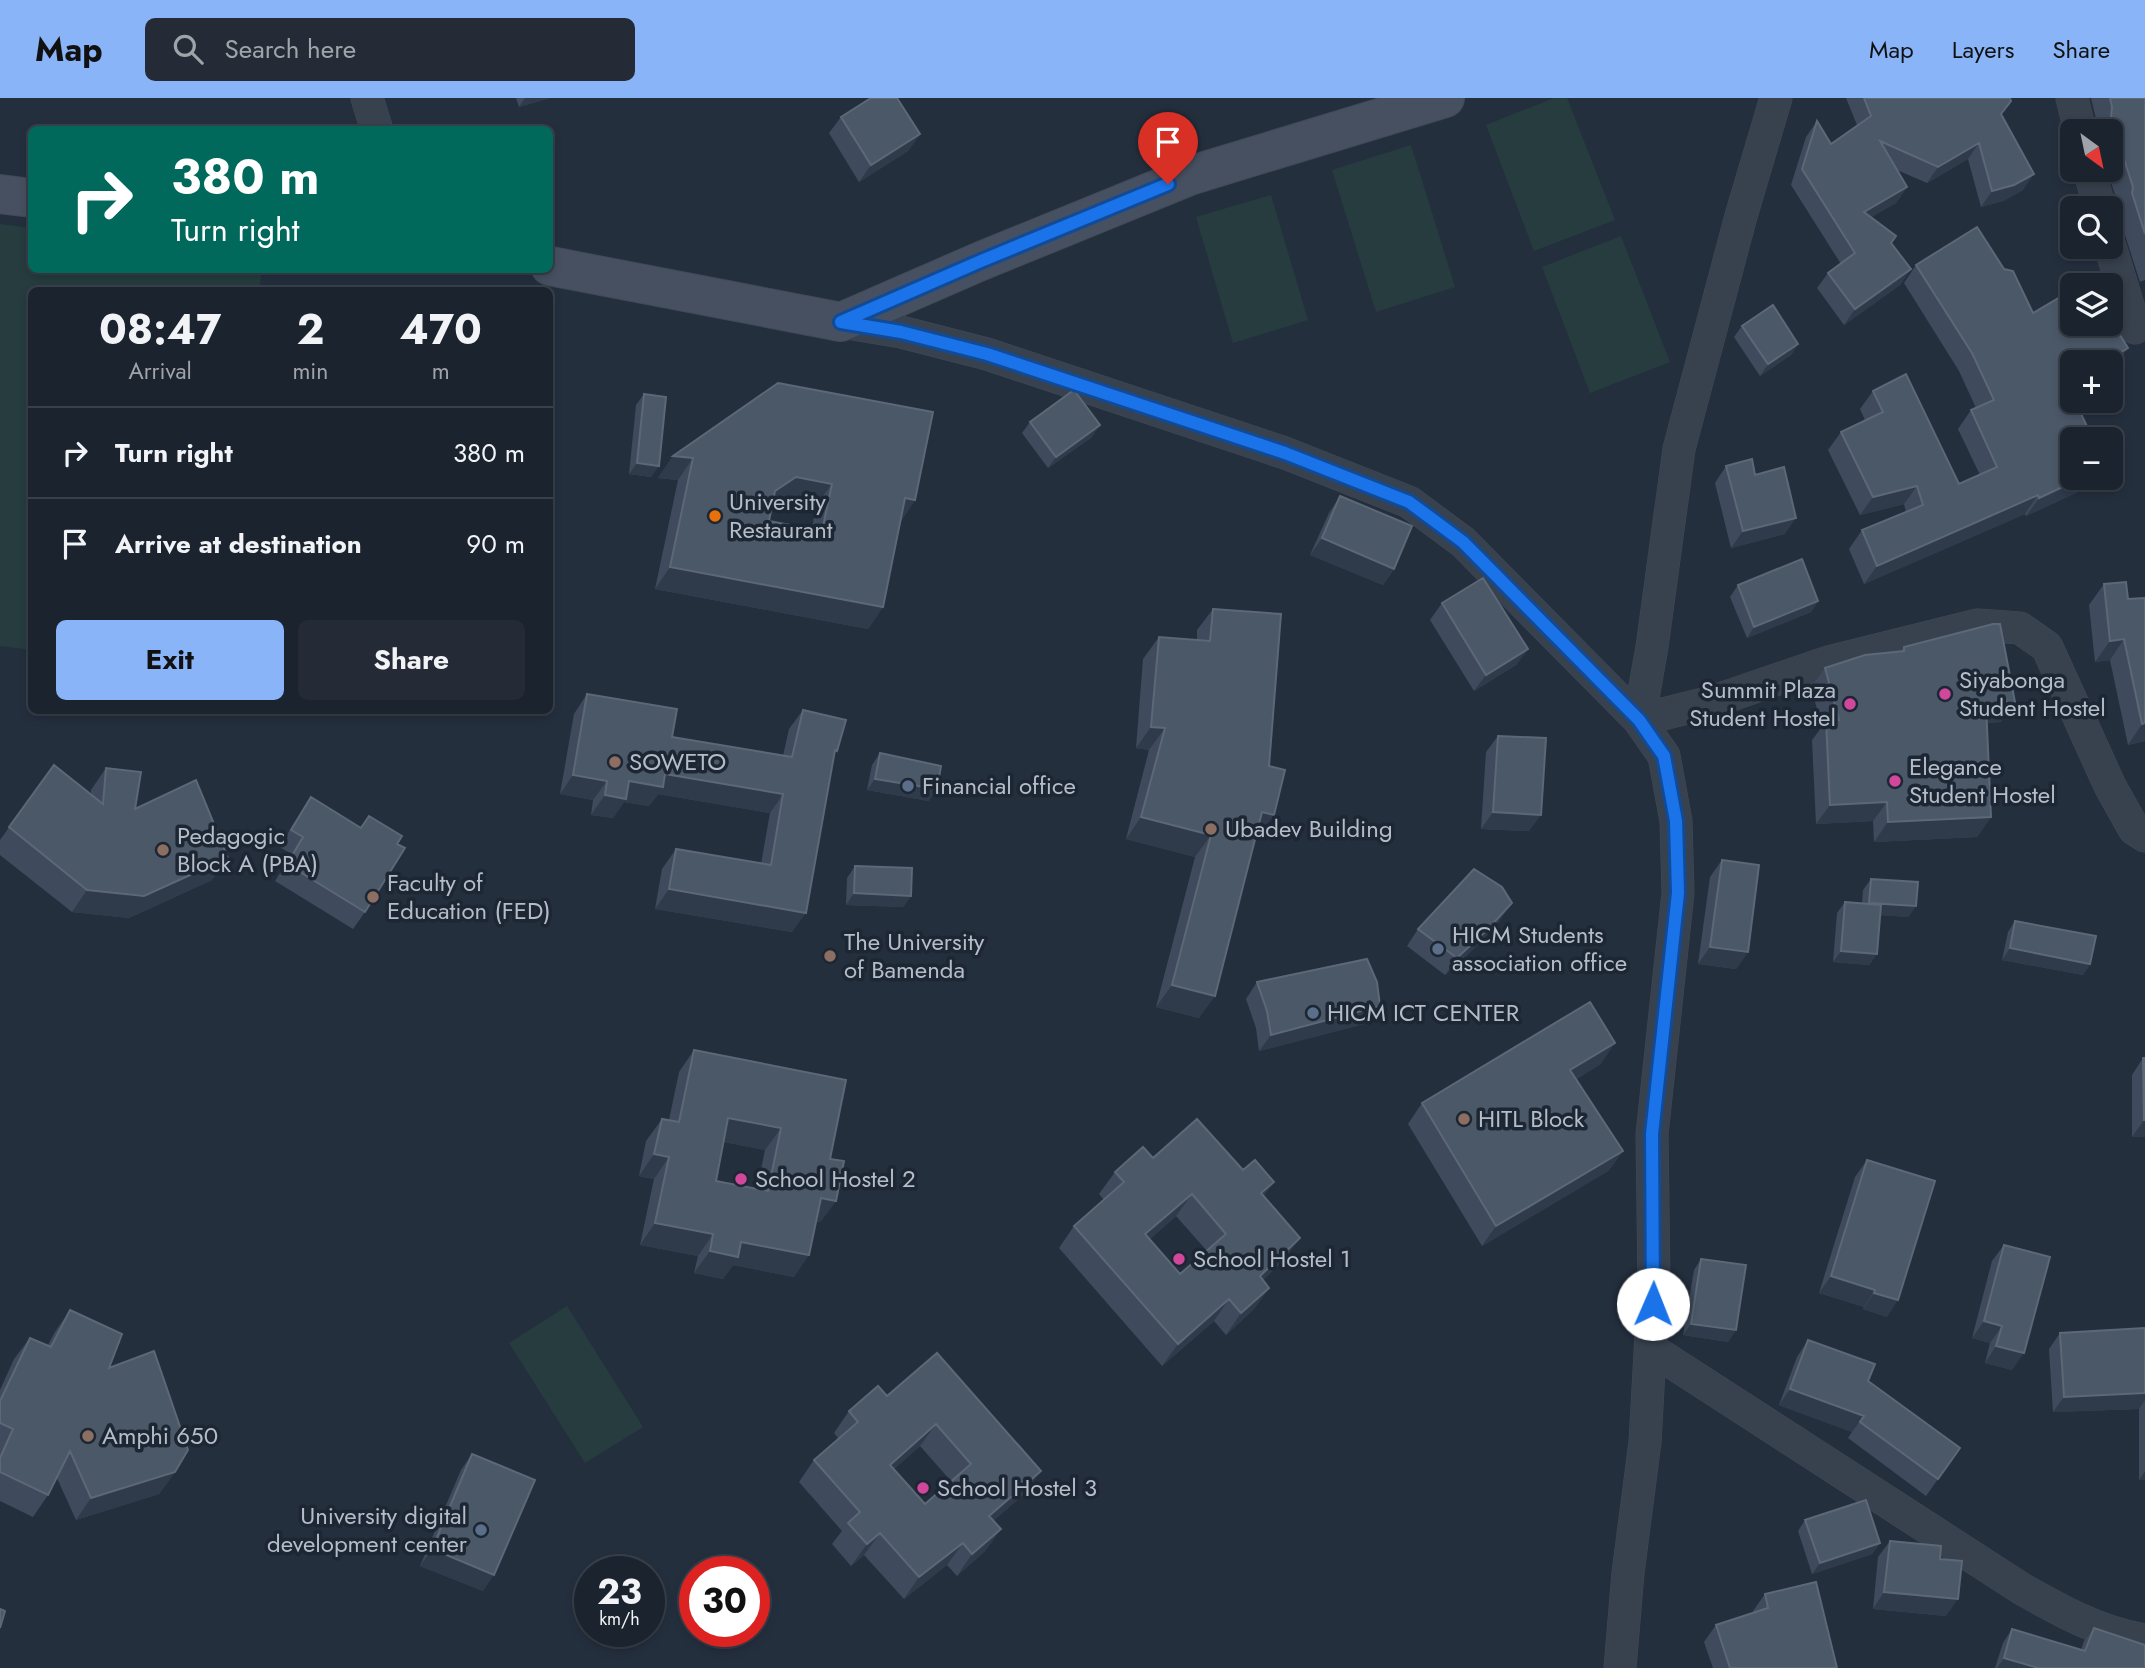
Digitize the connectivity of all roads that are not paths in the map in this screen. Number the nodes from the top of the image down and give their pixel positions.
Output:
1 (367, 98) edge
2 (1445, 98) edge
3 (1776, 98) edge
4 (2072, 98) edge
5 (2077, 119) edge
6 (376, 126) edge
7 (0, 194) edge
8 (28, 198) edge
9 (2114, 259) edge
10 (553, 267) edge
11 (841, 322) junction
12 (2135, 328) dead end
13 (1639, 720) junction
14 (2145, 836) edge
15 (1651, 1349) junction
16 (2145, 1640) edge
17 (1620, 1668) edge

1 - 6 street
2 - 11 street
3 - 13 street
4 - 5 street
7 - 8 street
9 - 12 street
10 - 11 street
11 - 13 street
13 - 14 street
13 - 15 street
15 - 16 street
15 - 17 street

